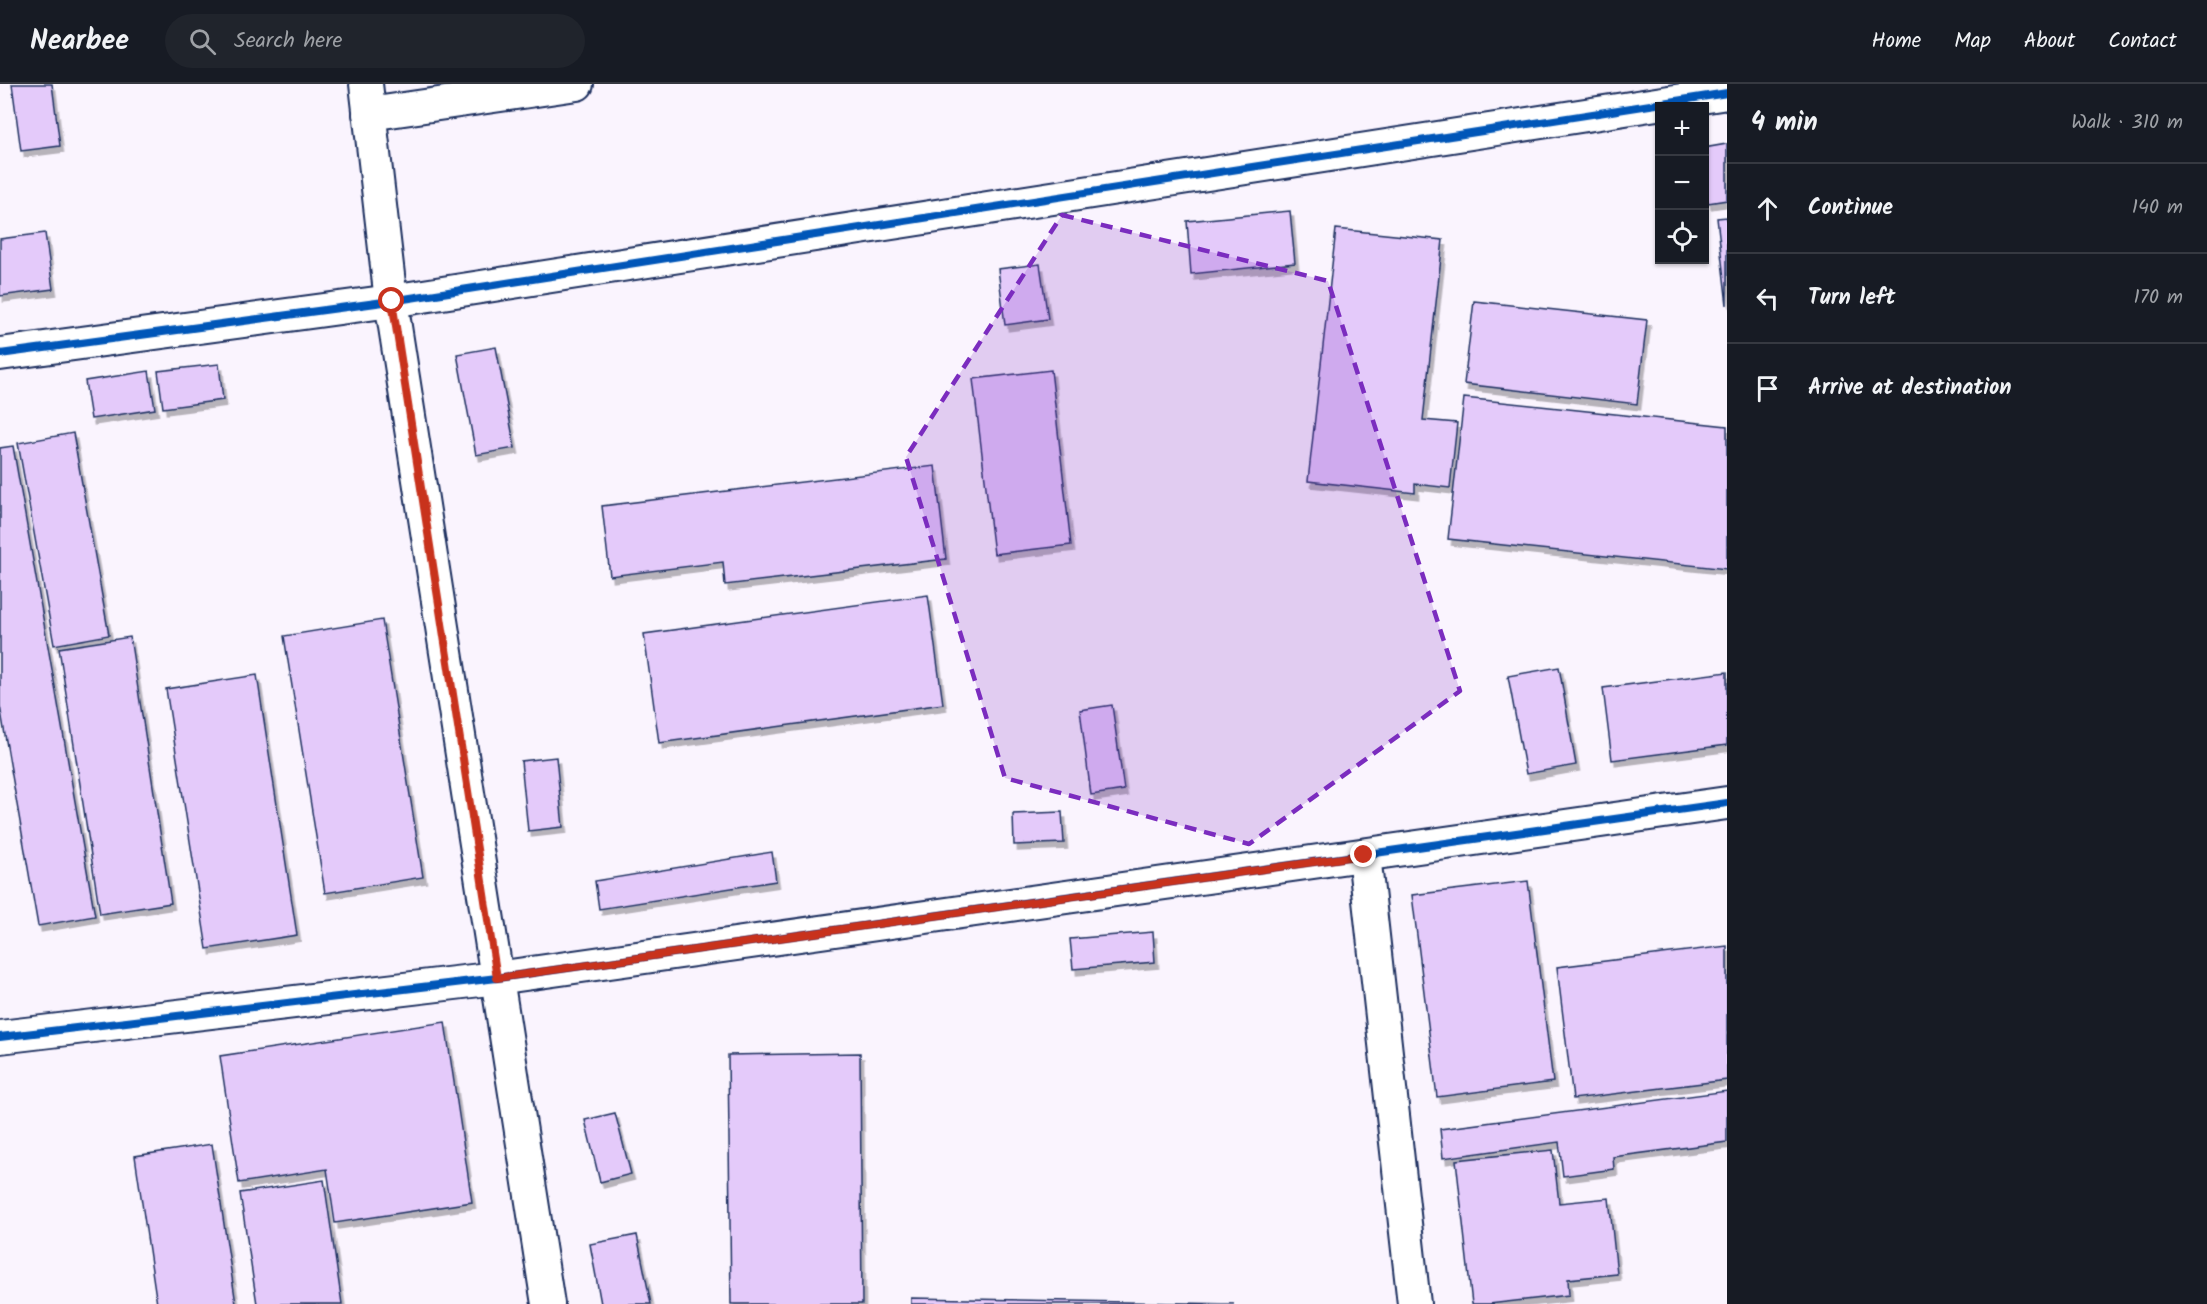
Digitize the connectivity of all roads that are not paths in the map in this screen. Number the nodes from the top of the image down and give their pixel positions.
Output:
1 (577, 84) edge
2 (1727, 93) edge
3 (367, 99) edge
4 (392, 301) junction
5 (0, 354) edge
6 (1727, 803) edge
7 (1364, 855) junction
8 (497, 978) junction
9 (0, 1037) edge
10 (548, 1304) edge
11 (1414, 1304) edge

1 - 3 street
2 - 4 street
3 - 4 street
4 - 5 street
4 - 8 street
6 - 7 street
7 - 8 street
7 - 11 street
8 - 9 street
8 - 10 street

